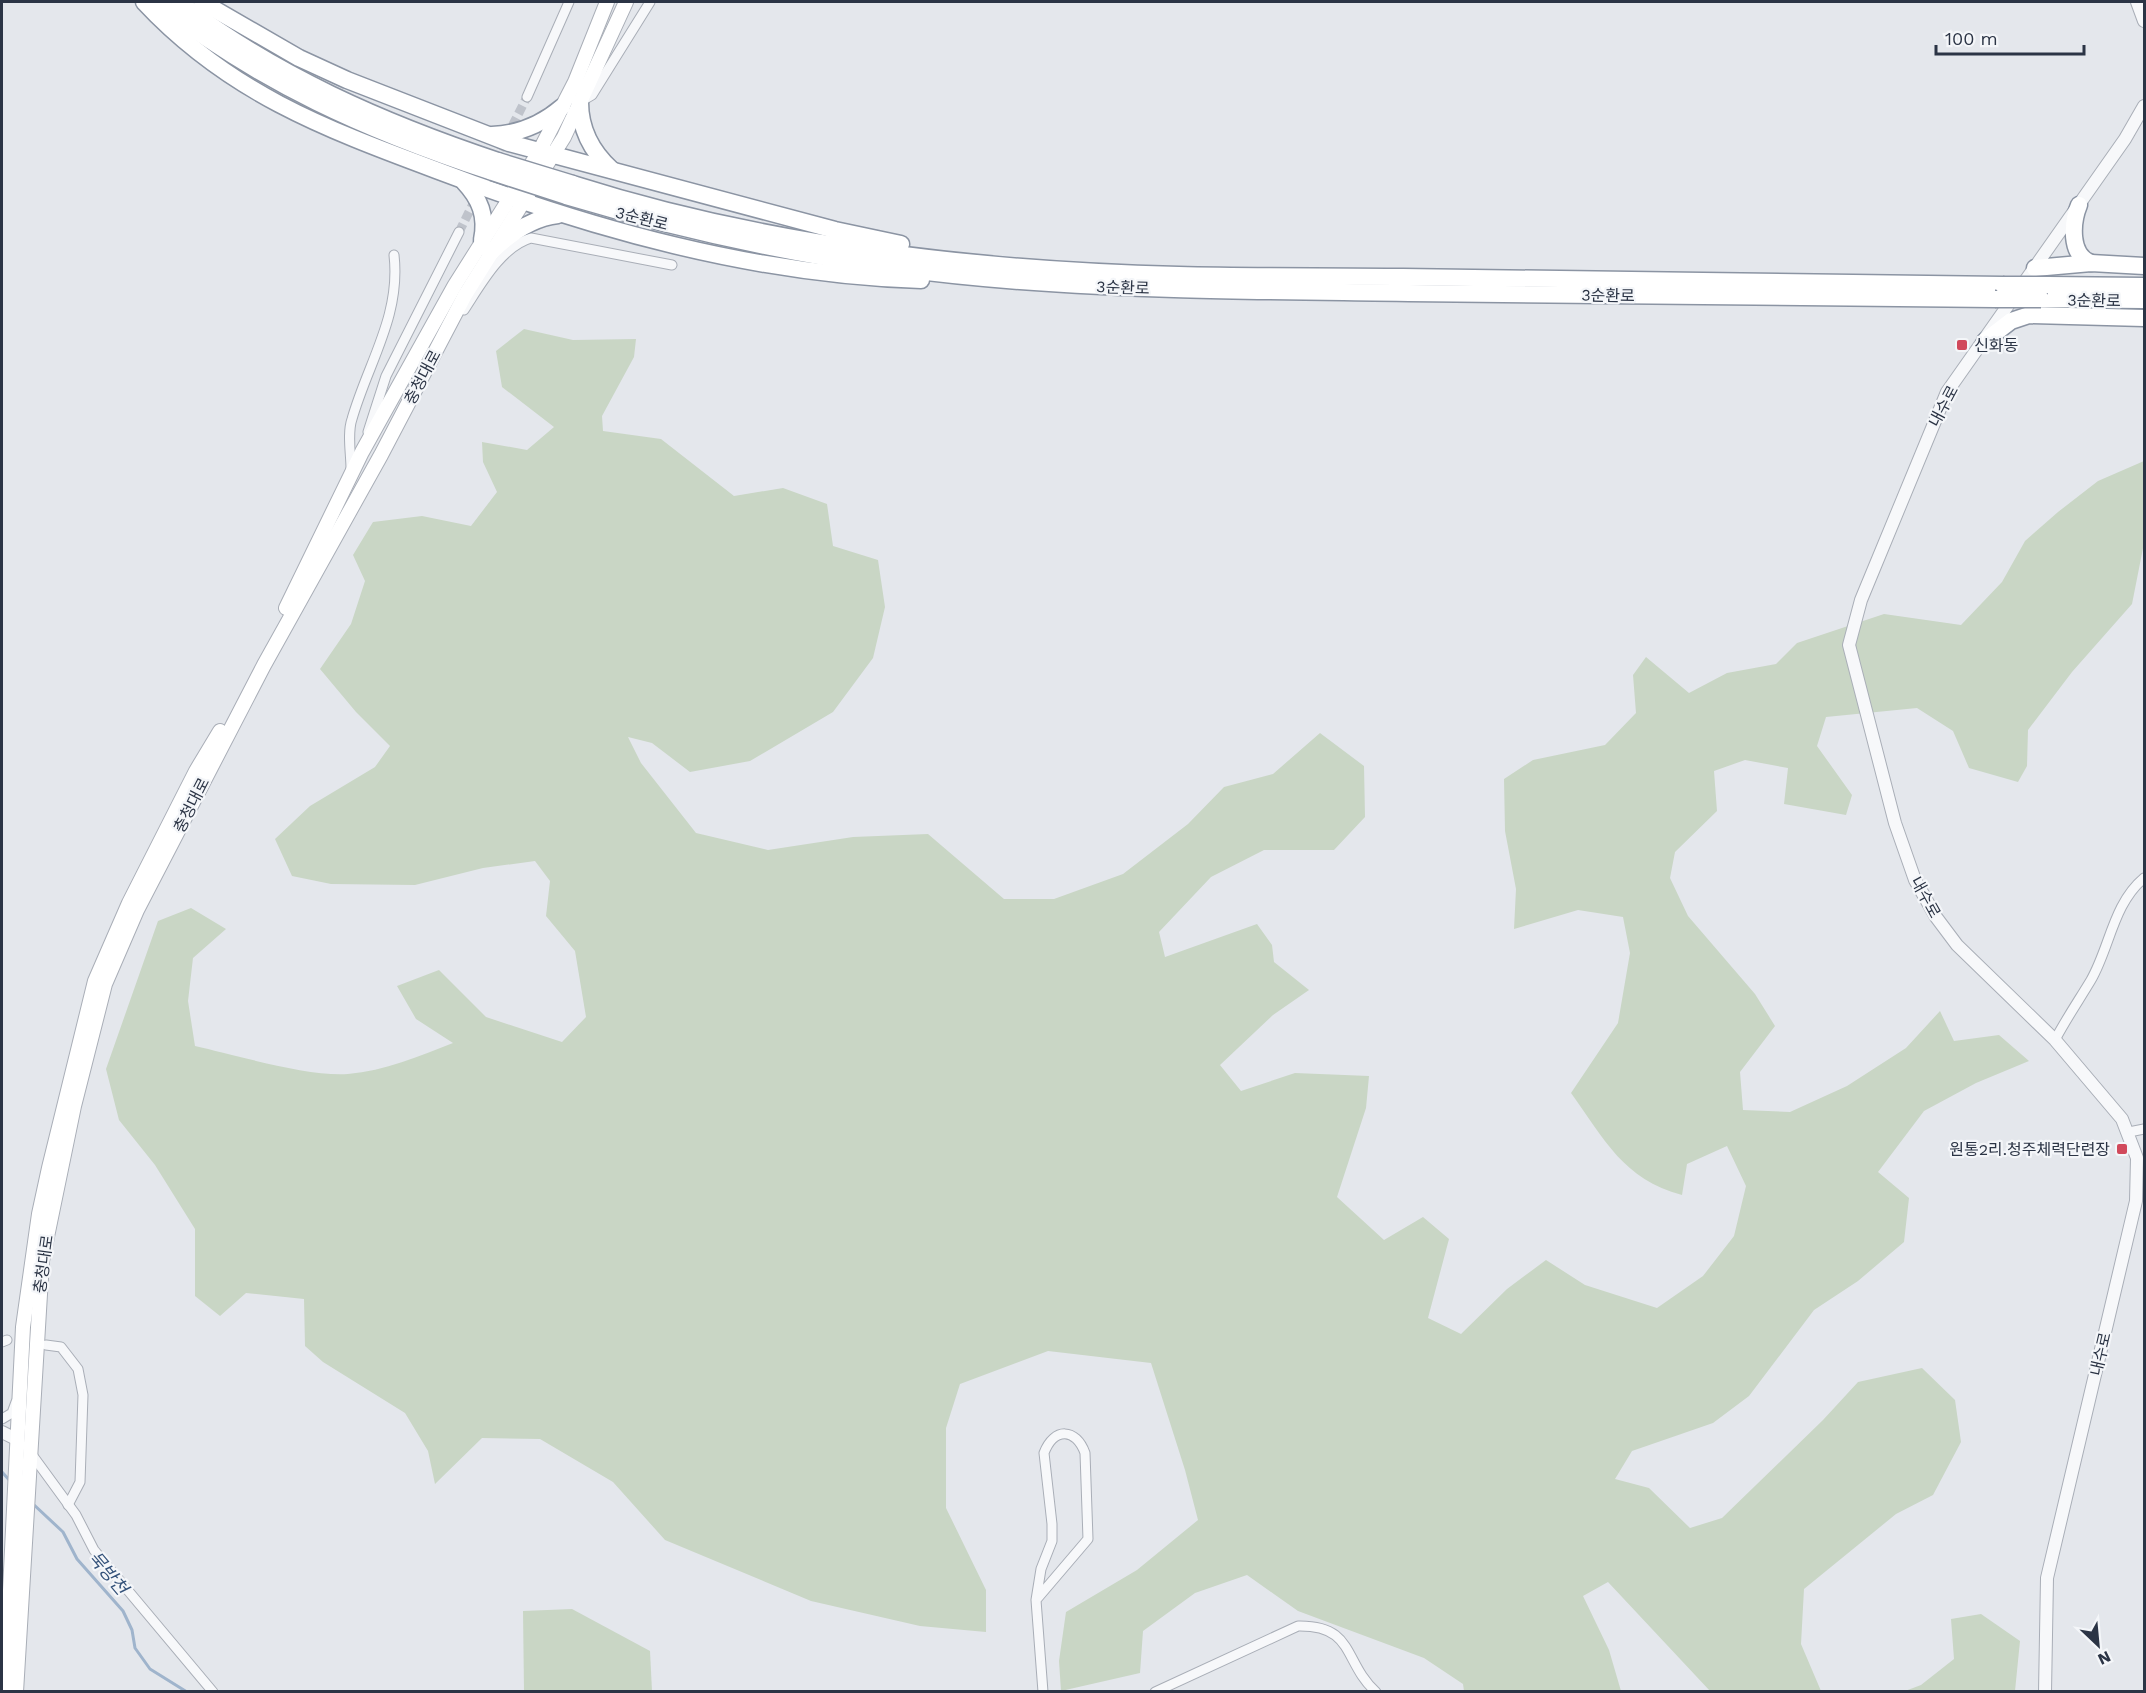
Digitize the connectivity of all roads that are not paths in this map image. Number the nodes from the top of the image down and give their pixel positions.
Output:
1 (144, 2) edge
2 (157, 2) edge
3 (178, 2) edge
4 (202, 2) edge
5 (569, 2) edge
6 (607, 2) edge
7 (626, 2) edge
8 (650, 2) edge
9 (2138, 2) edge
10 (2145, 21) edge
11 (527, 97) tunnel mouth
12 (580, 102) junction
13 (2145, 106) edge
14 (562, 107) junction
15 (487, 135) junction
16 (509, 143) junction
17 (552, 155) junction
18 (495, 166) junction
19 (613, 171) junction
20 (463, 181) junction
21 (489, 190) junction
22 (569, 190) junction
23 (516, 200) junction
24 (2079, 205) junction
25 (542, 208) junction
26 (565, 215) junction
27 (459, 232) tunnel mouth
28 (486, 246) junction
29 (394, 255) dead end
30 (2091, 262) junction
31 (672, 265) dead end
32 (2145, 266) edge
33 (1032, 267) junction
34 (2043, 267) junction
35 (1078, 285) junction
36 (2145, 286) edge
37 (1999, 292) junction
38 (2045, 292) junction
39 (2015, 297) junction
40 (2145, 300) edge
41 (2029, 315) junction
42 (2145, 318) edge
43 (1985, 341) junction
44 (435, 351) junction
45 (362, 452) junction
46 (351, 472) junction
47 (2145, 878) edge
48 (2055, 1040) junction
49 (2145, 1129) edge
50 (2129, 1132) junction
51 (46, 1345) dead end
52 (21, 1386) junction
53 (2, 1419) edge
54 (2, 1432) edge
55 (18, 1440) junction
56 (24, 1455) junction
57 (68, 1505) junction
58 (1036, 1600) junction
59 (5, 1692) edge
60 (16, 1692) edge
61 (213, 1692) edge
62 (1043, 1692) edge
63 (1155, 1692) edge
64 (1376, 1692) edge
65 (2045, 1692) edge

1 - 20 highway
2 - 18 highway, 3순환로
3 - 18 highway, 3순환로
4 - 15 highway
5 - 11 street
6 - 14 main road, 충청대로
7 - 12 main road, 충청대로
8 - 12 street
9 - 10 street
12 - 17 main road, 충청대로
12 - 19 highway
13 - 24 street, 내수로
14 - 15 highway
14 - 17 main road, 충청대로
15 - 16 highway
16 - 17 highway
16 - 21 highway
17 - 19 highway
17 - 23 main road, 충청대로
17 - 25 highway
18 - 22 highway, 3순환로, bridge
19 - 33 highway
20 - 21 highway
20 - 28 highway
21 - 23 highway
22 - 33 highway, 3순환로
22 - 35 highway, 3순환로
23 - 25 highway
23 - 28 main road, 충청대로
24 - 30 highway
24 - 34 street, 내수로
25 - 26 highway
26 - 28 highway
26 - 35 highway
27 - 45 street
28 - 44 main road, 충청대로
28 - 45 main road, 충청대로
29 - 46 street
30 - 32 highway
30 - 34 highway
31 - 44 street
33 - 37 highway, 3순환로
34 - 39 street, 내수로
34 - 41 highway
35 - 37 highway, 3순환로
36 - 38 highway, 3순환로
37 - 38 highway, 3순환로, bridge
38 - 40 highway, 3순환로
39 - 41 highway
39 - 43 street, 내수로
41 - 42 highway
41 - 43 highway
43 - 48 street, 내수로
44 - 56 main road, 충청대로
45 - 46 main road, 충청대로
46 - 52 main road, 충청대로
47 - 48 street
48 - 50 street, 내수로
49 - 50 street
50 - 65 street, 내수로
51 - 57 street
52 - 53 street
52 - 55 main road, 충청대로
54 - 55 street
55 - 56 main road, 충청대로
56 - 57 street
56 - 59 main road, 충청대로
56 - 60 main road, 충청대로
57 - 61 street
58 - 58 street
58 - 62 street
63 - 64 street

